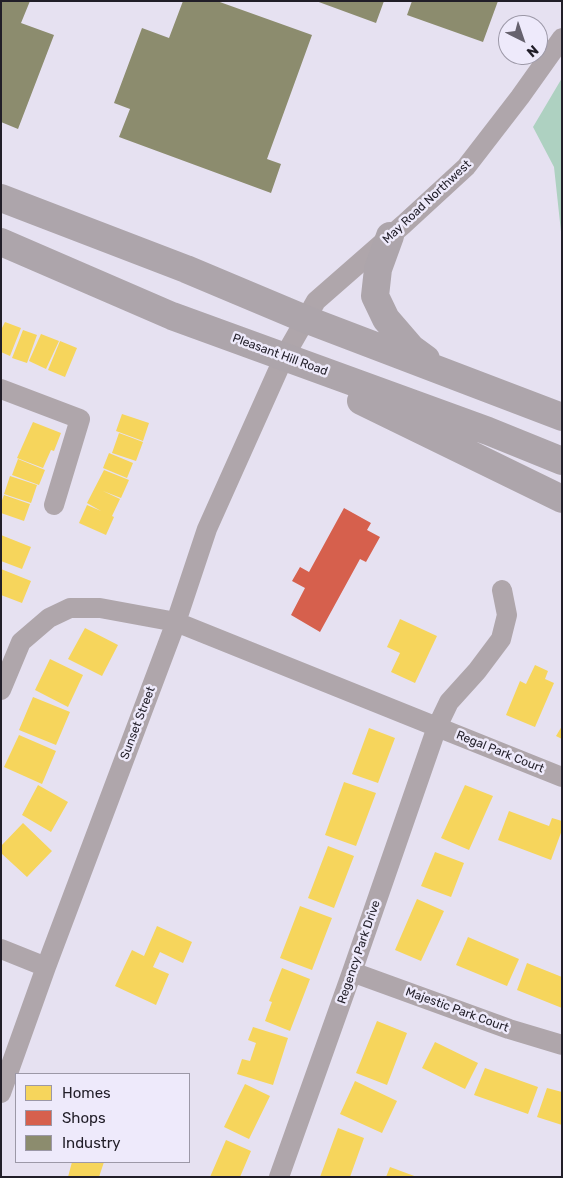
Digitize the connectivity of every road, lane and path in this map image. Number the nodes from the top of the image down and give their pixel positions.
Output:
1 (562, 38) edge
2 (1, 198) edge
3 (390, 236) junction
4 (1, 242) edge
5 (306, 319) junction
6 (284, 357) junction
7 (441, 371) junction
8 (3, 393) edge
9 (556, 413) edge
10 (562, 461) edge
11 (562, 499) edge
12 (54, 505) dead end
13 (502, 590) dead end
14 (176, 622) junction
15 (1, 690) edge
16 (438, 727) junction
17 (562, 778) edge
18 (1, 949) edge
19 (46, 967) junction
20 (352, 972) junction
21 (562, 1045) edge
22 (1, 1093) edge
23 (279, 1177) edge

1 - 3 street, May Road Northwest
2 - 5 highway
3 - 5 street, May Road Northwest
3 - 7 highway
4 - 6 highway, Pleasant Hill Road
5 - 6 street, May Road Northwest
5 - 7 highway
6 - 10 highway, Pleasant Hill Road
6 - 11 highway
6 - 14 street, Sunset Street
7 - 9 highway
8 - 12 street
13 - 16 street, Regency Park Drive
14 - 15 street
14 - 16 street
14 - 19 street, Sunset Street
16 - 17 street, Regal Park Court
16 - 20 street, Regency Park Drive
18 - 19 street
19 - 22 street, Sunset Street
20 - 21 street, Majestic Park Court
20 - 23 street, Regency Park Drive

